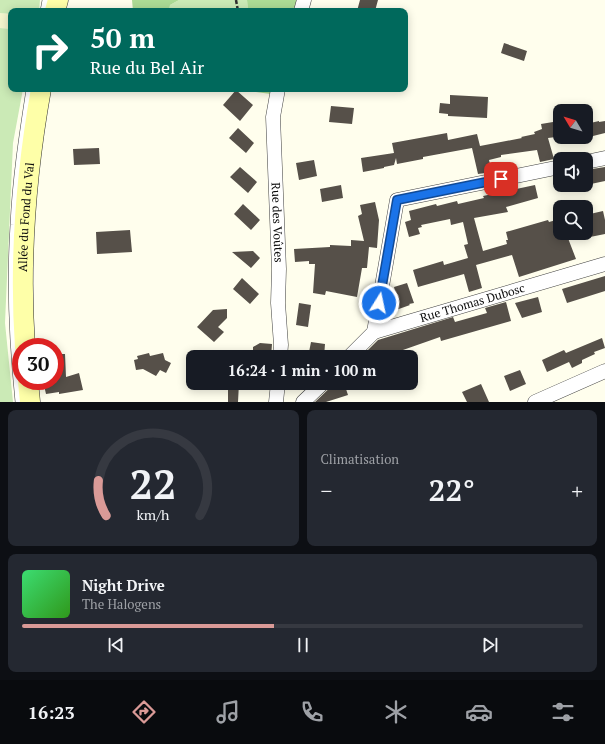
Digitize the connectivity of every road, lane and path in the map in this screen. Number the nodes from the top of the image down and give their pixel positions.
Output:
1 (30, 92) edge
2 (40, 92) edge
3 (277, 92) edge
4 (605, 158) edge
5 (593, 161) edge
6 (553, 168) edge
7 (605, 264) edge
8 (374, 332) junction
9 (25, 338) edge
10 (281, 350) edge
11 (356, 350) edge
12 (605, 371) edge
13 (29, 390) edge
14 (277, 390) edge
15 (316, 390) edge
16 (19, 402) edge
17 (30, 402) edge
18 (276, 402) edge
19 (303, 402) edge
20 (535, 402) edge

1 - 16 lane
2 - 9 street, Allée du Fond du Val
3 - 10 street, Rue des Voûtes
4 - 5 street
6 - 8 street
7 - 8 street, Rue Thomas Dubosc
8 - 11 street, Rue Thomas Dubosc
12 - 20 street
13 - 17 street
14 - 18 street
15 - 19 street

